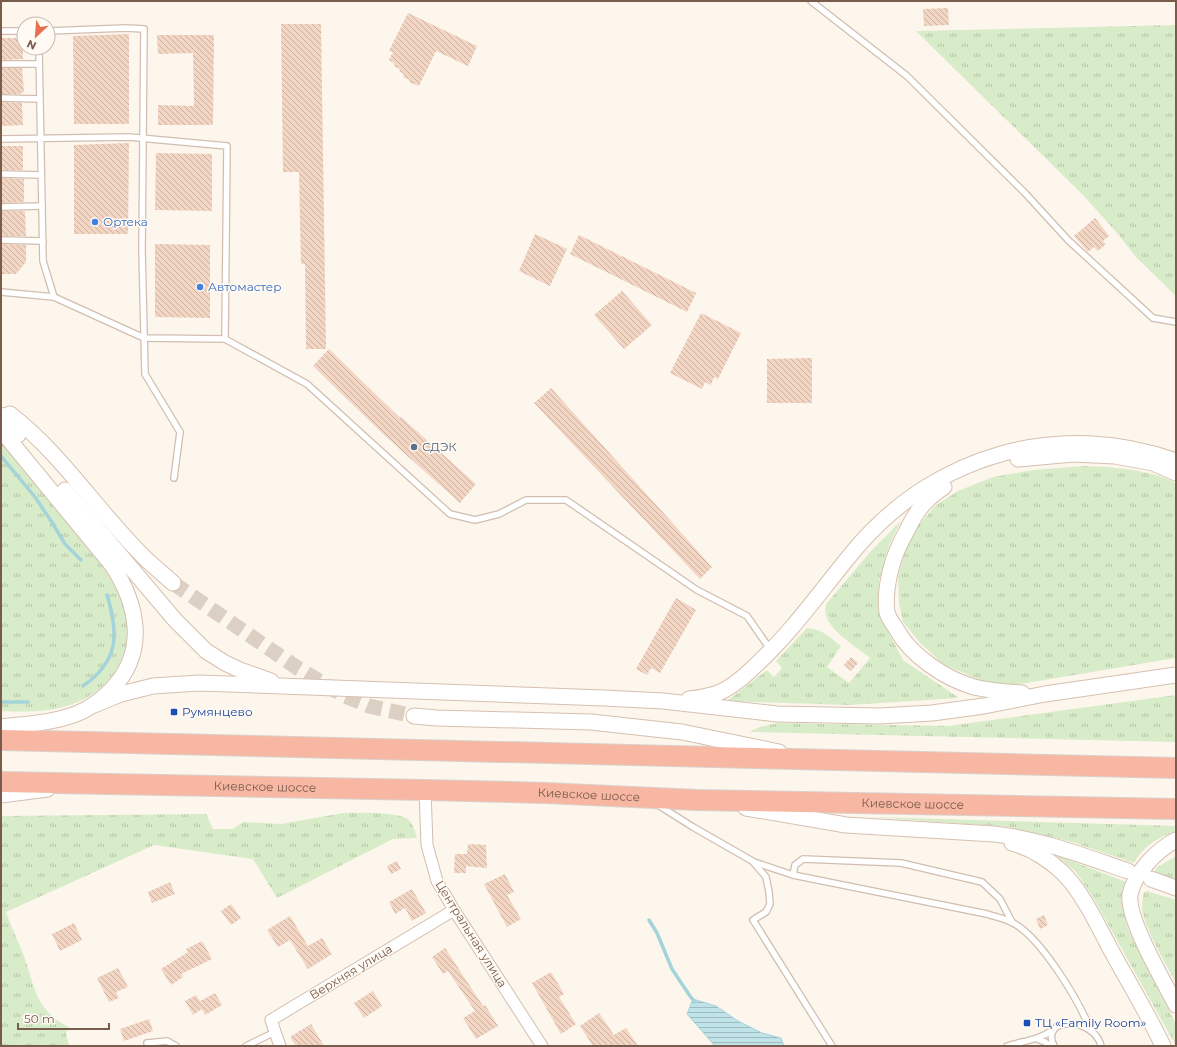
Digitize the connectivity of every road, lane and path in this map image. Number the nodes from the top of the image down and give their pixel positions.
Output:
1 (811, 1) edge
2 (1, 31) edge
3 (16, 31) edge
4 (56, 31) edge
5 (39, 56) edge
6 (1, 64) edge
7 (39, 64) junction
8 (1, 98) edge
9 (40, 99) junction
10 (40, 138) junction
11 (143, 138) junction
12 (1, 139) edge
13 (1, 174) edge
14 (41, 175) junction
15 (42, 206) junction
16 (1, 207) edge
17 (1, 240) edge
18 (43, 241) junction
19 (1, 292) edge
20 (54, 297) junction
21 (1176, 322) edge
22 (144, 338) junction
23 (226, 339) junction
24 (1, 407) edge
25 (1, 415) edge
26 (1, 430) edge
27 (1176, 461) edge
28 (1176, 473) edge
29 (174, 478) dead end
30 (173, 583) tunnel mouth
31 (772, 650) junction
32 (1176, 675) edge
33 (293, 687) junction
34 (1044, 694) junction
35 (663, 701) junction
36 (94, 704) junction
37 (414, 716) tunnel mouth
38 (1, 727) edge
39 (1, 740) edge
40 (809, 759) junction
41 (1176, 768) edge
42 (1, 782) edge
43 (90, 785) junction
44 (425, 790) junction
45 (1, 797) edge
46 (645, 797) junction
47 (697, 800) junction
48 (1176, 809) edge
49 (968, 832) junction
50 (1176, 840) edge
51 (754, 862) junction
52 (1128, 871) dead end
53 (793, 875) junction
54 (1151, 879) dead end
55 (1176, 888) edge
56 (454, 910) junction
57 (1012, 922) junction
58 (1176, 1005) edge
59 (1054, 1029) junction
60 (1091, 1031) junction
61 (275, 1032) junction
62 (1037, 1039) junction
63 (147, 1042) dead end
64 (1101, 1044) edge
65 (176, 1046) edge
66 (246, 1046) edge
67 (280, 1046) edge
68 (542, 1046) edge
69 (832, 1046) edge
70 (1007, 1046) edge
71 (1052, 1046) edge
72 (1163, 1046) edge

1 - 21 lane
2 - 3 lane
4 - 11 lane
5 - 7 lane
6 - 7 lane
7 - 9 lane
8 - 9 lane
9 - 10 lane
10 - 11 lane
10 - 12 lane
10 - 14 lane
11 - 22 lane
11 - 23 lane
13 - 14 lane
14 - 15 lane
15 - 16 lane
15 - 18 lane
17 - 18 lane
18 - 20 lane
19 - 20 lane
20 - 22 lane
22 - 23 lane
22 - 29 lane
23 - 31 lane
24 - 30 main road
25 - 33 main road
26 - 36 main road
27 - 31 main road
28 - 34 main road
31 - 35 main road
32 - 34 main road
33 - 35 main road
33 - 36 main road
34 - 35 main road
36 - 38 main road
37 - 40 main road
39 - 40 highway
40 - 41 highway
42 - 43 highway, Киевское шоссе
43 - 44 highway, Киевское шоссе
43 - 45 street
44 - 46 highway, Киевское шоссе
44 - 56 street, Центральная улица
46 - 47 highway, Киевское шоссе
46 - 51 lane
47 - 48 highway, Киевское шоссе
47 - 49 main road
49 - 52 main road
49 - 72 main road
50 - 58 main road
51 - 53 lane
51 - 69 lane
53 - 57 lane
53 - 57 lane
54 - 55 main road
56 - 61 street, Верхняя улица
56 - 68 street, Центральная улица
57 - 60 lane
59 - 60 lane
59 - 62 lane
59 - 71 lane
60 - 64 lane
61 - 66 lane
61 - 67 street, Верхняя улица
62 - 70 lane
62 - 71 lane
63 - 65 lane

